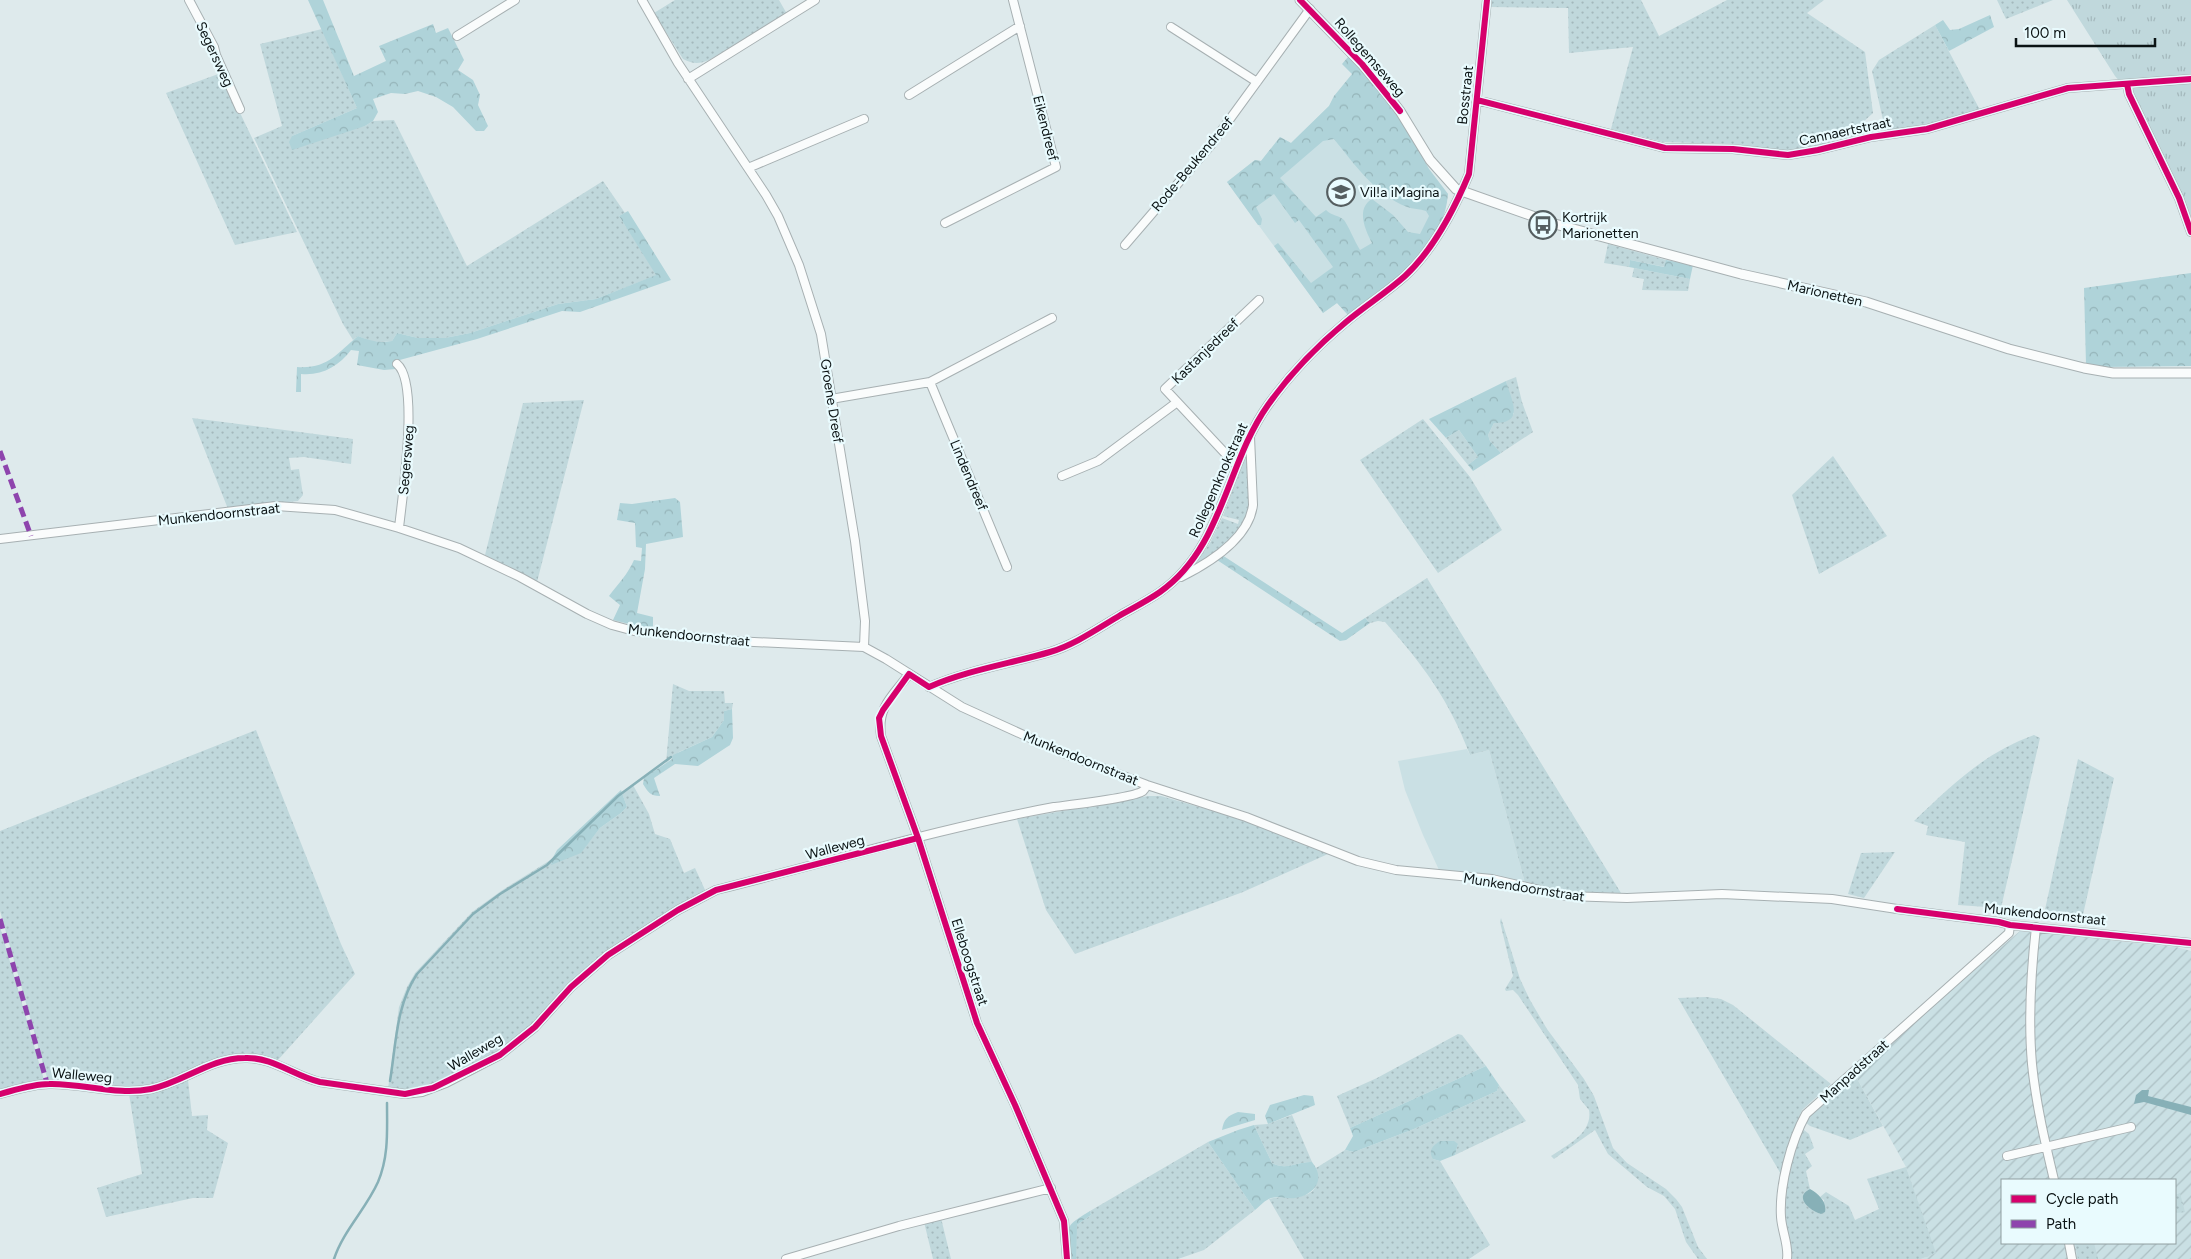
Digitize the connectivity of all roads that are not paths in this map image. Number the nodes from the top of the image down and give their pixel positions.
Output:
1 (189, 0) edge
2 (516, 0) edge
3 (642, 0) edge
4 (815, 0) edge
5 (1013, 0) edge
6 (1300, 0) edge
7 (1487, 0) edge
8 (1310, 9) junction
9 (1020, 26) junction
10 (1170, 27) dead end
11 (457, 36) dead end
12 (688, 79) junction
13 (2191, 79) edge
14 (1257, 82) junction
15 (2128, 84) junction
16 (908, 95) dead end
17 (1477, 100) junction
18 (240, 109) dead end
19 (864, 119) dead end
20 (748, 168) junction
21 (1462, 191) junction
22 (945, 222) dead end
23 (2191, 232) edge
24 (1125, 245) dead end
25 (1259, 300) dead end
26 (1052, 318) dead end
27 (397, 364) dead end
28 (2191, 373) edge
29 (930, 382) junction
30 (831, 399) junction
31 (1176, 403) junction
32 (1250, 437) junction
33 (1237, 466) junction
34 (1062, 476) dead end
35 (399, 528) junction
36 (0, 539) edge
37 (1007, 567) dead end
38 (1175, 580) junction
39 (864, 648) junction
40 (909, 674) junction
41 (929, 687) junction
42 (1147, 784) junction
43 (918, 838) junction
44 (2010, 925) junction
45 (2036, 928) junction
46 (2191, 943) edge
47 (0, 1094) edge
48 (2131, 1127) dead end
49 (2046, 1146) junction
50 (2007, 1156) dead end
51 (2054, 1179) edge
52 (1052, 1188) junction
53 (2069, 1244) edge
54 (786, 1259) edge
55 (1067, 1259) edge
56 (1787, 1259) edge
57 (2072, 1259) edge

1 - 18 street, Segersweg
2 - 11 street
3 - 12 street, Groene Dreef
4 - 12 street
5 - 9 street, Eikendreef
6 - 8 street, Rollegemseweg
7 - 17 street, Bosstraat
8 - 14 street, Rode-Beukendreef
8 - 21 street, Rollegemseweg
9 - 16 street
9 - 22 street, Eikendreef
10 - 14 street
12 - 20 street, Groene Dreef
13 - 15 street, Cannaertstraat
14 - 24 street, Rode-Beukendreef
15 - 17 street, Cannaertstraat
15 - 23 street
17 - 21 street, Bosstraat
19 - 20 street
20 - 30 street, Groene Dreef
21 - 28 street, Marionetten
21 - 32 street, Rollegemknokstraat
25 - 31 street, Kastanjedreef
26 - 29 street
27 - 35 street, Segersweg
29 - 30 street
29 - 37 street, Lindendreef
30 - 39 street, Groene Dreef
31 - 33 street, Kastanjedreef
31 - 34 street, Kastanjedreef
32 - 33 street, Rollegemknokstraat
32 - 38 street, Rollegemknokstraat
33 - 38 street, Rollegemknokstraat
35 - 36 street, Munkendoornstraat
35 - 39 street, Munkendoornstraat
38 - 41 street, Rollegemknokstraat
39 - 40 street, Munkendoornstraat
40 - 41 street, Munkendoornstraat
40 - 43 street, Elleboogstraat
41 - 42 street, Munkendoornstraat
42 - 43 street, Walleweg
42 - 44 street, Munkendoornstraat
43 - 47 street, Walleweg
43 - 52 street, Elleboogstraat
44 - 45 street, Munkendoornstraat
44 - 56 street, Manpadstraat
45 - 46 street, Munkendoornstraat
45 - 49 street
48 - 49 street
49 - 50 street
49 - 51 street
52 - 54 street
52 - 55 street, Elleboogstraat
53 - 57 street

